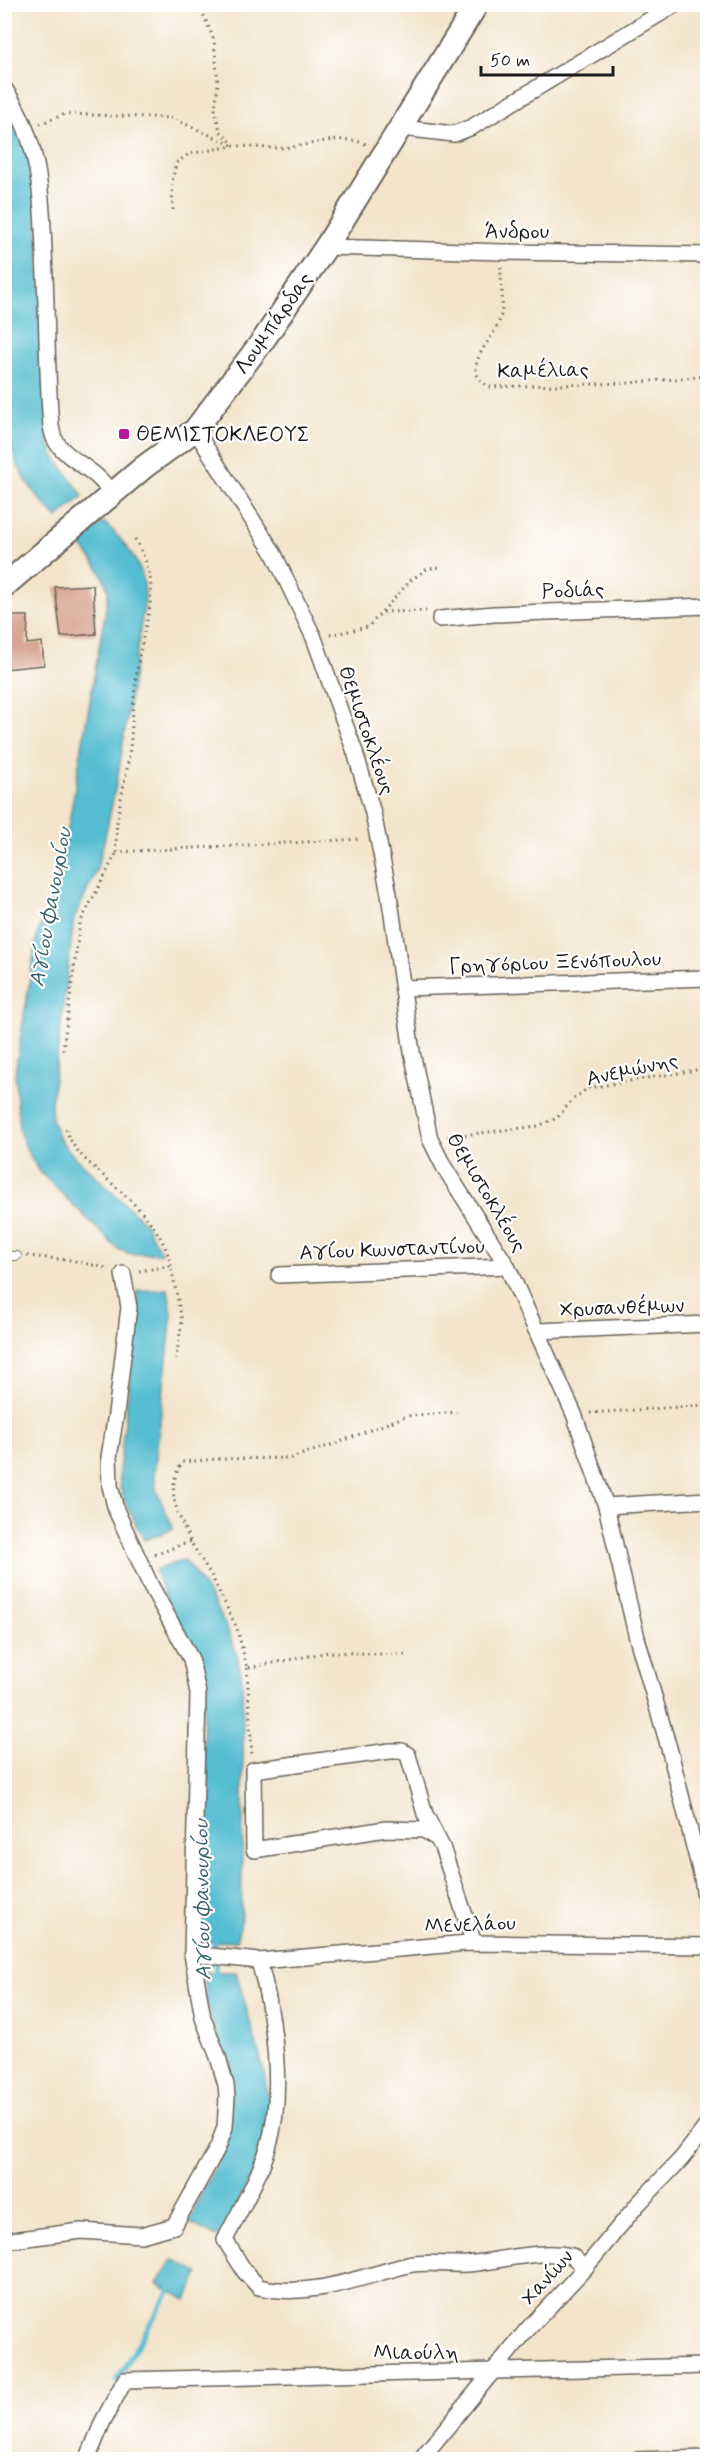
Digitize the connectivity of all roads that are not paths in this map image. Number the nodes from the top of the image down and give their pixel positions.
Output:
1 (477, 4) edge
2 (676, 4) edge
3 (4, 88) edge
4 (402, 128) junction
5 (327, 247) junction
6 (708, 255) edge
7 (195, 430) junction
8 (112, 494) junction
9 (4, 586) edge
10 (708, 606) edge
11 (440, 619) dead end
12 (708, 978) edge
13 (404, 988) junction
14 (4, 1256) edge
15 (16, 1256) road end
16 (507, 1266) junction
17 (123, 1274) road end
18 (279, 1275) dead end
19 (708, 1324) edge
20 (538, 1331) junction
21 (708, 1500) edge
22 (606, 1506) junction
23 (438, 1839) junction
24 (708, 1918) edge
25 (474, 1942) junction
26 (708, 1946) edge
27 (198, 1955) junction
28 (259, 1960) junction
29 (708, 2124) edge
30 (4, 2241) edge
31 (585, 2268) junction
32 (708, 2366) edge
33 (493, 2372) junction
34 (708, 2458) edge
35 (87, 2460) edge
36 (420, 2460) edge
37 (636, 2460) edge

1 - 4 main road, Λουμπάρδας
2 - 4 street
3 - 8 street
4 - 5 main road, Λουμπάρδας
5 - 6 street, Άνδρου
5 - 7 main road, Λουμπάρδας
7 - 8 main road, Λουμπάρδας
7 - 13 street, Θεμιστοκλέους
8 - 9 main road, Λουμπάρδας
10 - 11 street, Ροδιάς
12 - 13 street, Γρηγόριου Ξενόπουλου
13 - 16 street, Θεμιστοκλέους
14 - 15 lane
16 - 18 street, Αγίου Κωνσταντίνου
16 - 20 street, Θεμιστοκλέους
17 - 27 street
19 - 20 street, Χρυσανθέμων
20 - 22 street, Θεμιστοκλέους
21 - 22 street
22 - 24 street, Θεμιστοκλέους
23 - 23 street
23 - 25 street
25 - 26 street, Μενελάου
25 - 28 street, Μενελάου
27 - 28 street, Μενελάου
27 - 30 street
28 - 31 street
29 - 31 street, Χανίων
31 - 33 street, Χανίων
32 - 33 street, Μιαούλη
33 - 35 street, Μιαούλη
33 - 36 street, Χανίων
34 - 37 street

